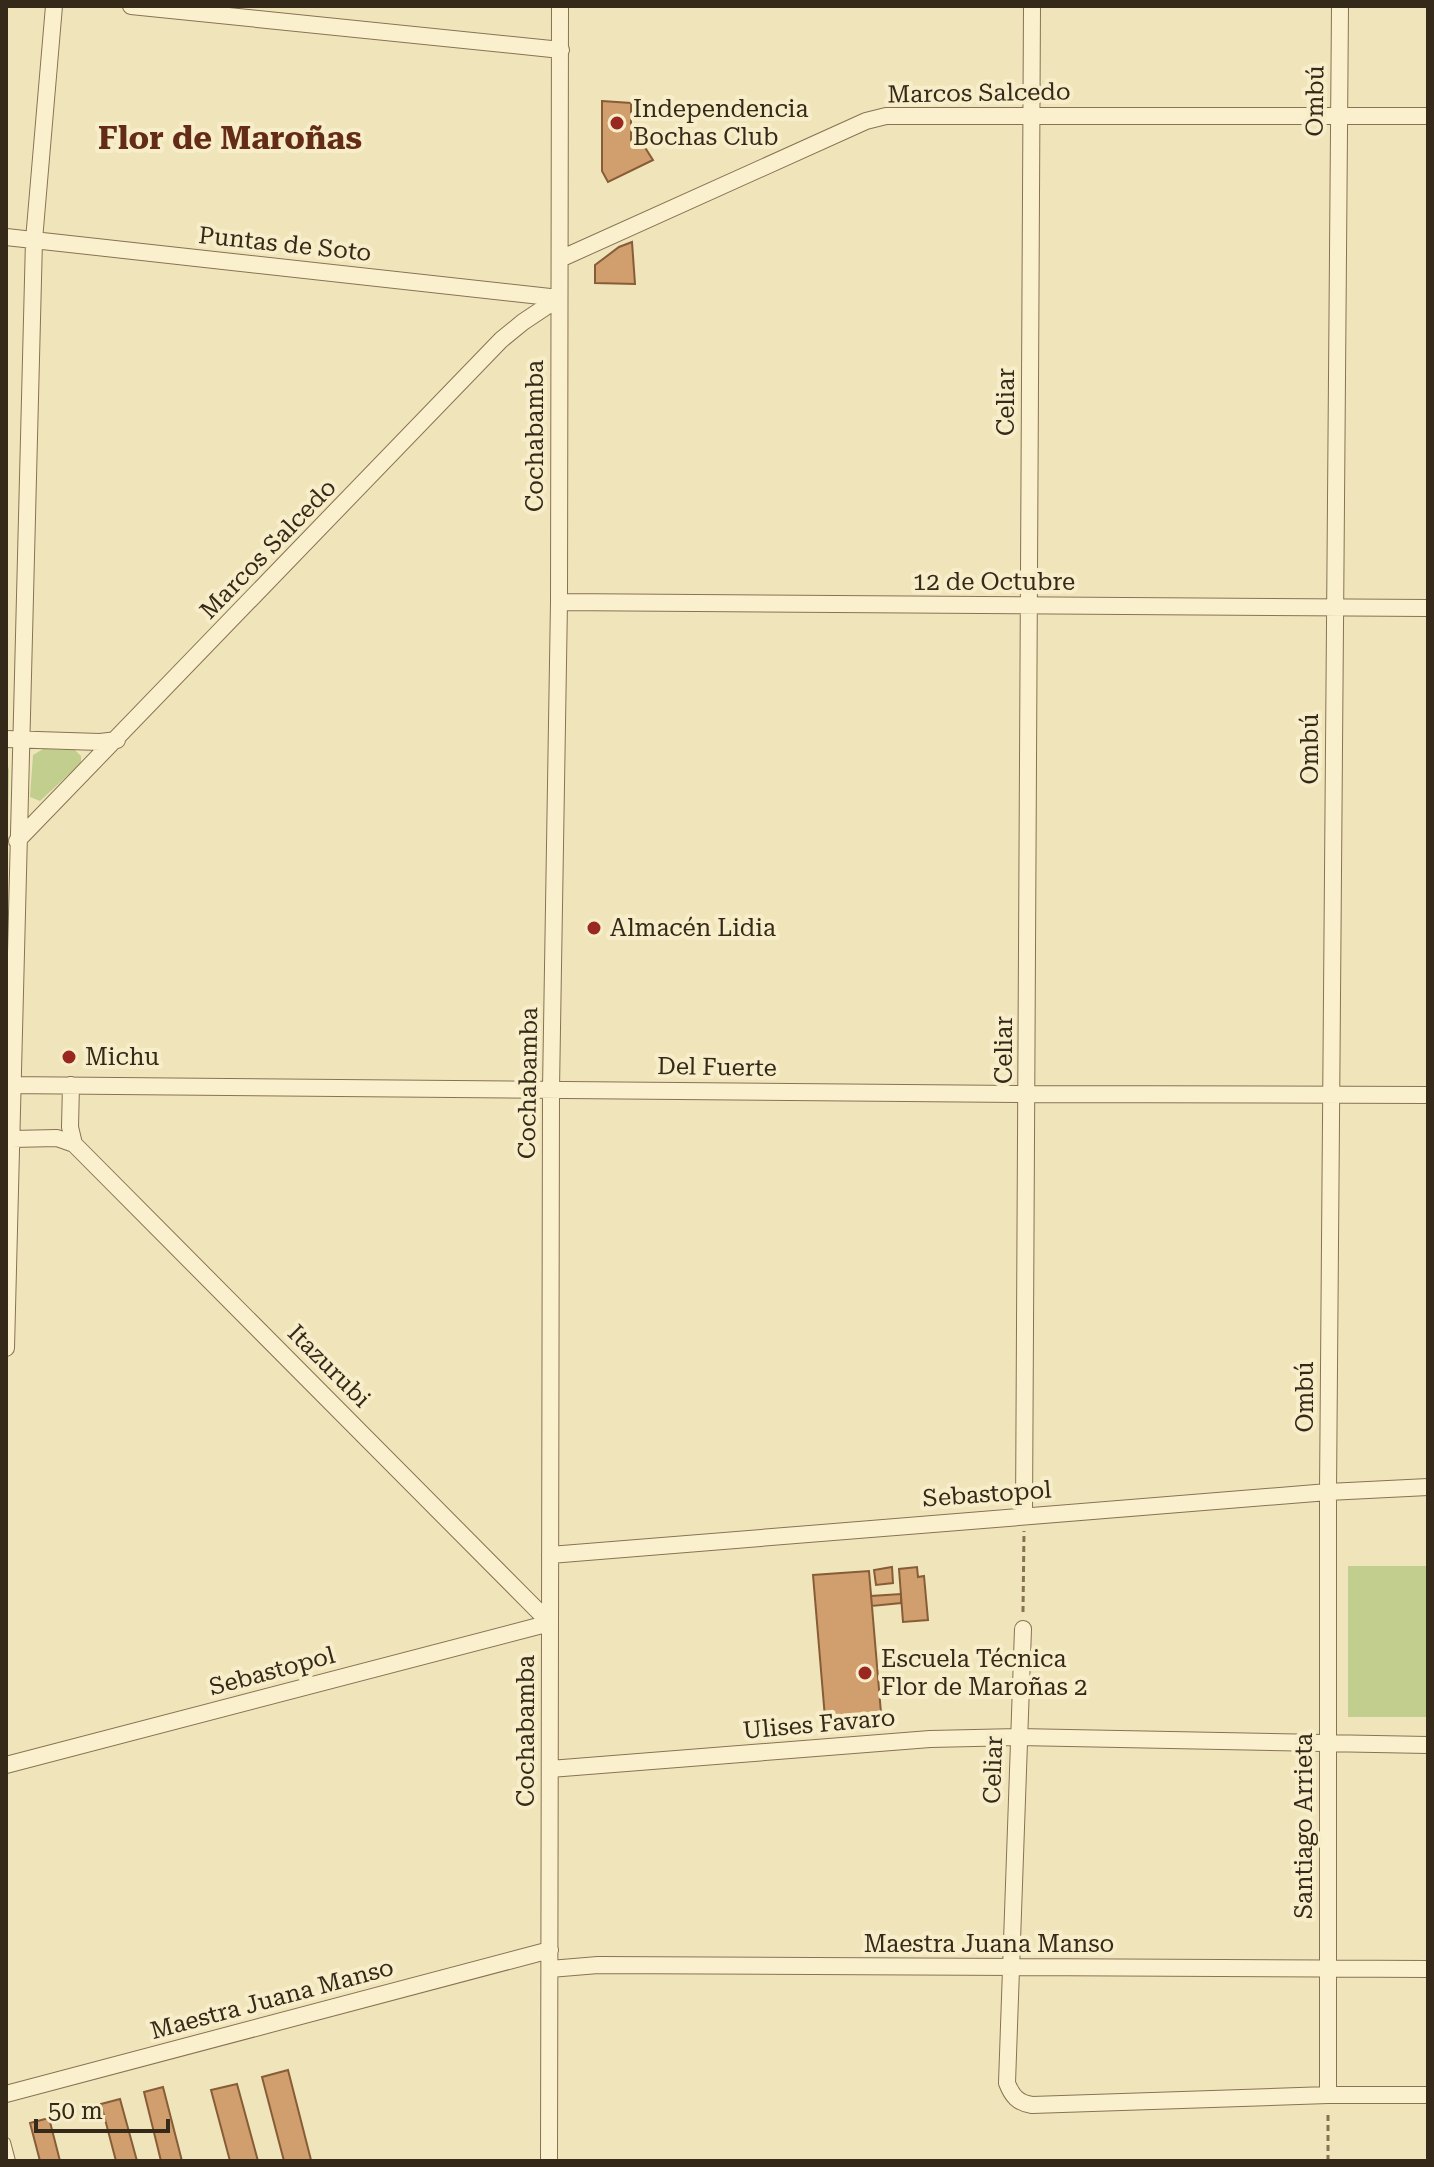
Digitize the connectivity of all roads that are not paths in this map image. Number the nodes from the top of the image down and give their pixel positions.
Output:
1 (54, 6) edge
2 (131, 6) edge
3 (560, 6) edge
4 (1032, 6) edge
5 (1340, 6) edge
6 (561, 50) junction
7 (1031, 116) junction
8 (1339, 116) junction
9 (1428, 116) edge
10 (6, 237) edge
11 (34, 240) junction
12 (560, 259) junction
13 (559, 298) junction
14 (559, 602) junction
15 (1029, 605) junction
16 (1335, 607) junction
17 (1428, 608) edge
18 (13, 739) edge
19 (117, 740) junction
20 (17, 841) junction
21 (9, 1085) edge
22 (71, 1085) junction
23 (551, 1089) junction
24 (1028, 1094) junction
25 (1331, 1095) junction
26 (1428, 1095) edge
27 (12, 1139) junction
28 (74, 1144) junction
29 (6, 1348) edge
30 (1428, 1487) edge
31 (1328, 1492) junction
32 (1024, 1515) junction
33 (550, 1555) junction
34 (550, 1623) junction
35 (1023, 1629) road end
36 (1018, 1737) junction
37 (1329, 1744) junction
38 (1428, 1745) edge
39 (6, 1765) edge
40 (550, 1769) junction
41 (550, 1950) junction
42 (1011, 1968) junction
43 (550, 1969) junction
44 (1428, 1969) edge
45 (1327, 1970) junction
46 (6, 2094) edge
47 (1328, 2095) junction
48 (1428, 2095) edge
49 (6, 2142) edge
50 (11, 2161) edge
51 (549, 2161) edge

1 - 11 street
2 - 6 street
3 - 6 street, Cochabamba
4 - 7 street, Celiar
5 - 8 street, Ombú
6 - 12 street, Cochabamba
7 - 8 street, Marcos Salcedo
7 - 12 street, Marcos Salcedo
7 - 15 street, Celiar
8 - 9 street, Marcos Salcedo
8 - 16 street, Ombú
10 - 11 street, Puntas de Soto
11 - 13 street, Puntas de Soto
11 - 18 street
12 - 13 street, Cochabamba
13 - 14 street, Cochabamba
13 - 19 street, Marcos Salcedo
14 - 15 street, 12 de Octubre
14 - 23 street, Cochabamba
15 - 16 street, 12 de Octubre
15 - 24 street, Celiar
16 - 17 street, 12 de Octubre
16 - 25 street, Ombú
18 - 19 street
18 - 20 street
19 - 20 street, Marcos Salcedo
20 - 21 street
21 - 22 street, Del Fuerte
21 - 27 street
22 - 23 street, Del Fuerte
22 - 28 street
23 - 24 street, Del Fuerte
23 - 33 street, Cochabamba
24 - 25 street, Del Fuerte
24 - 32 street, Celiar
25 - 26 street, Del Fuerte
25 - 31 street, Ombú
27 - 28 street
27 - 29 street
28 - 34 street, Itazurubi
30 - 31 street, Sebastopol
31 - 32 street, Sebastopol
31 - 37 street, Santiago Arrieta
32 - 33 street, Sebastopol
33 - 34 street, Cochabamba
34 - 39 street, Sebastopol
34 - 40 street, Cochabamba
35 - 36 street, Celiar
36 - 37 street, Ulises Favaro
36 - 40 street, Ulises Favaro
36 - 42 street, Celiar
37 - 38 street, Ulises Favaro
37 - 45 street, Santiago Arrieta
40 - 41 street, Cochabamba
41 - 43 street, Cochabamba
41 - 46 street, Maestra Juana Manso
42 - 43 street, Maestra Juana Manso
42 - 45 street, Maestra Juana Manso
42 - 47 street, Celiar
43 - 51 street, Cochabamba
44 - 45 street, Maestra Juana Manso
45 - 47 street, Santiago Arrieta
47 - 48 street
49 - 50 lane

